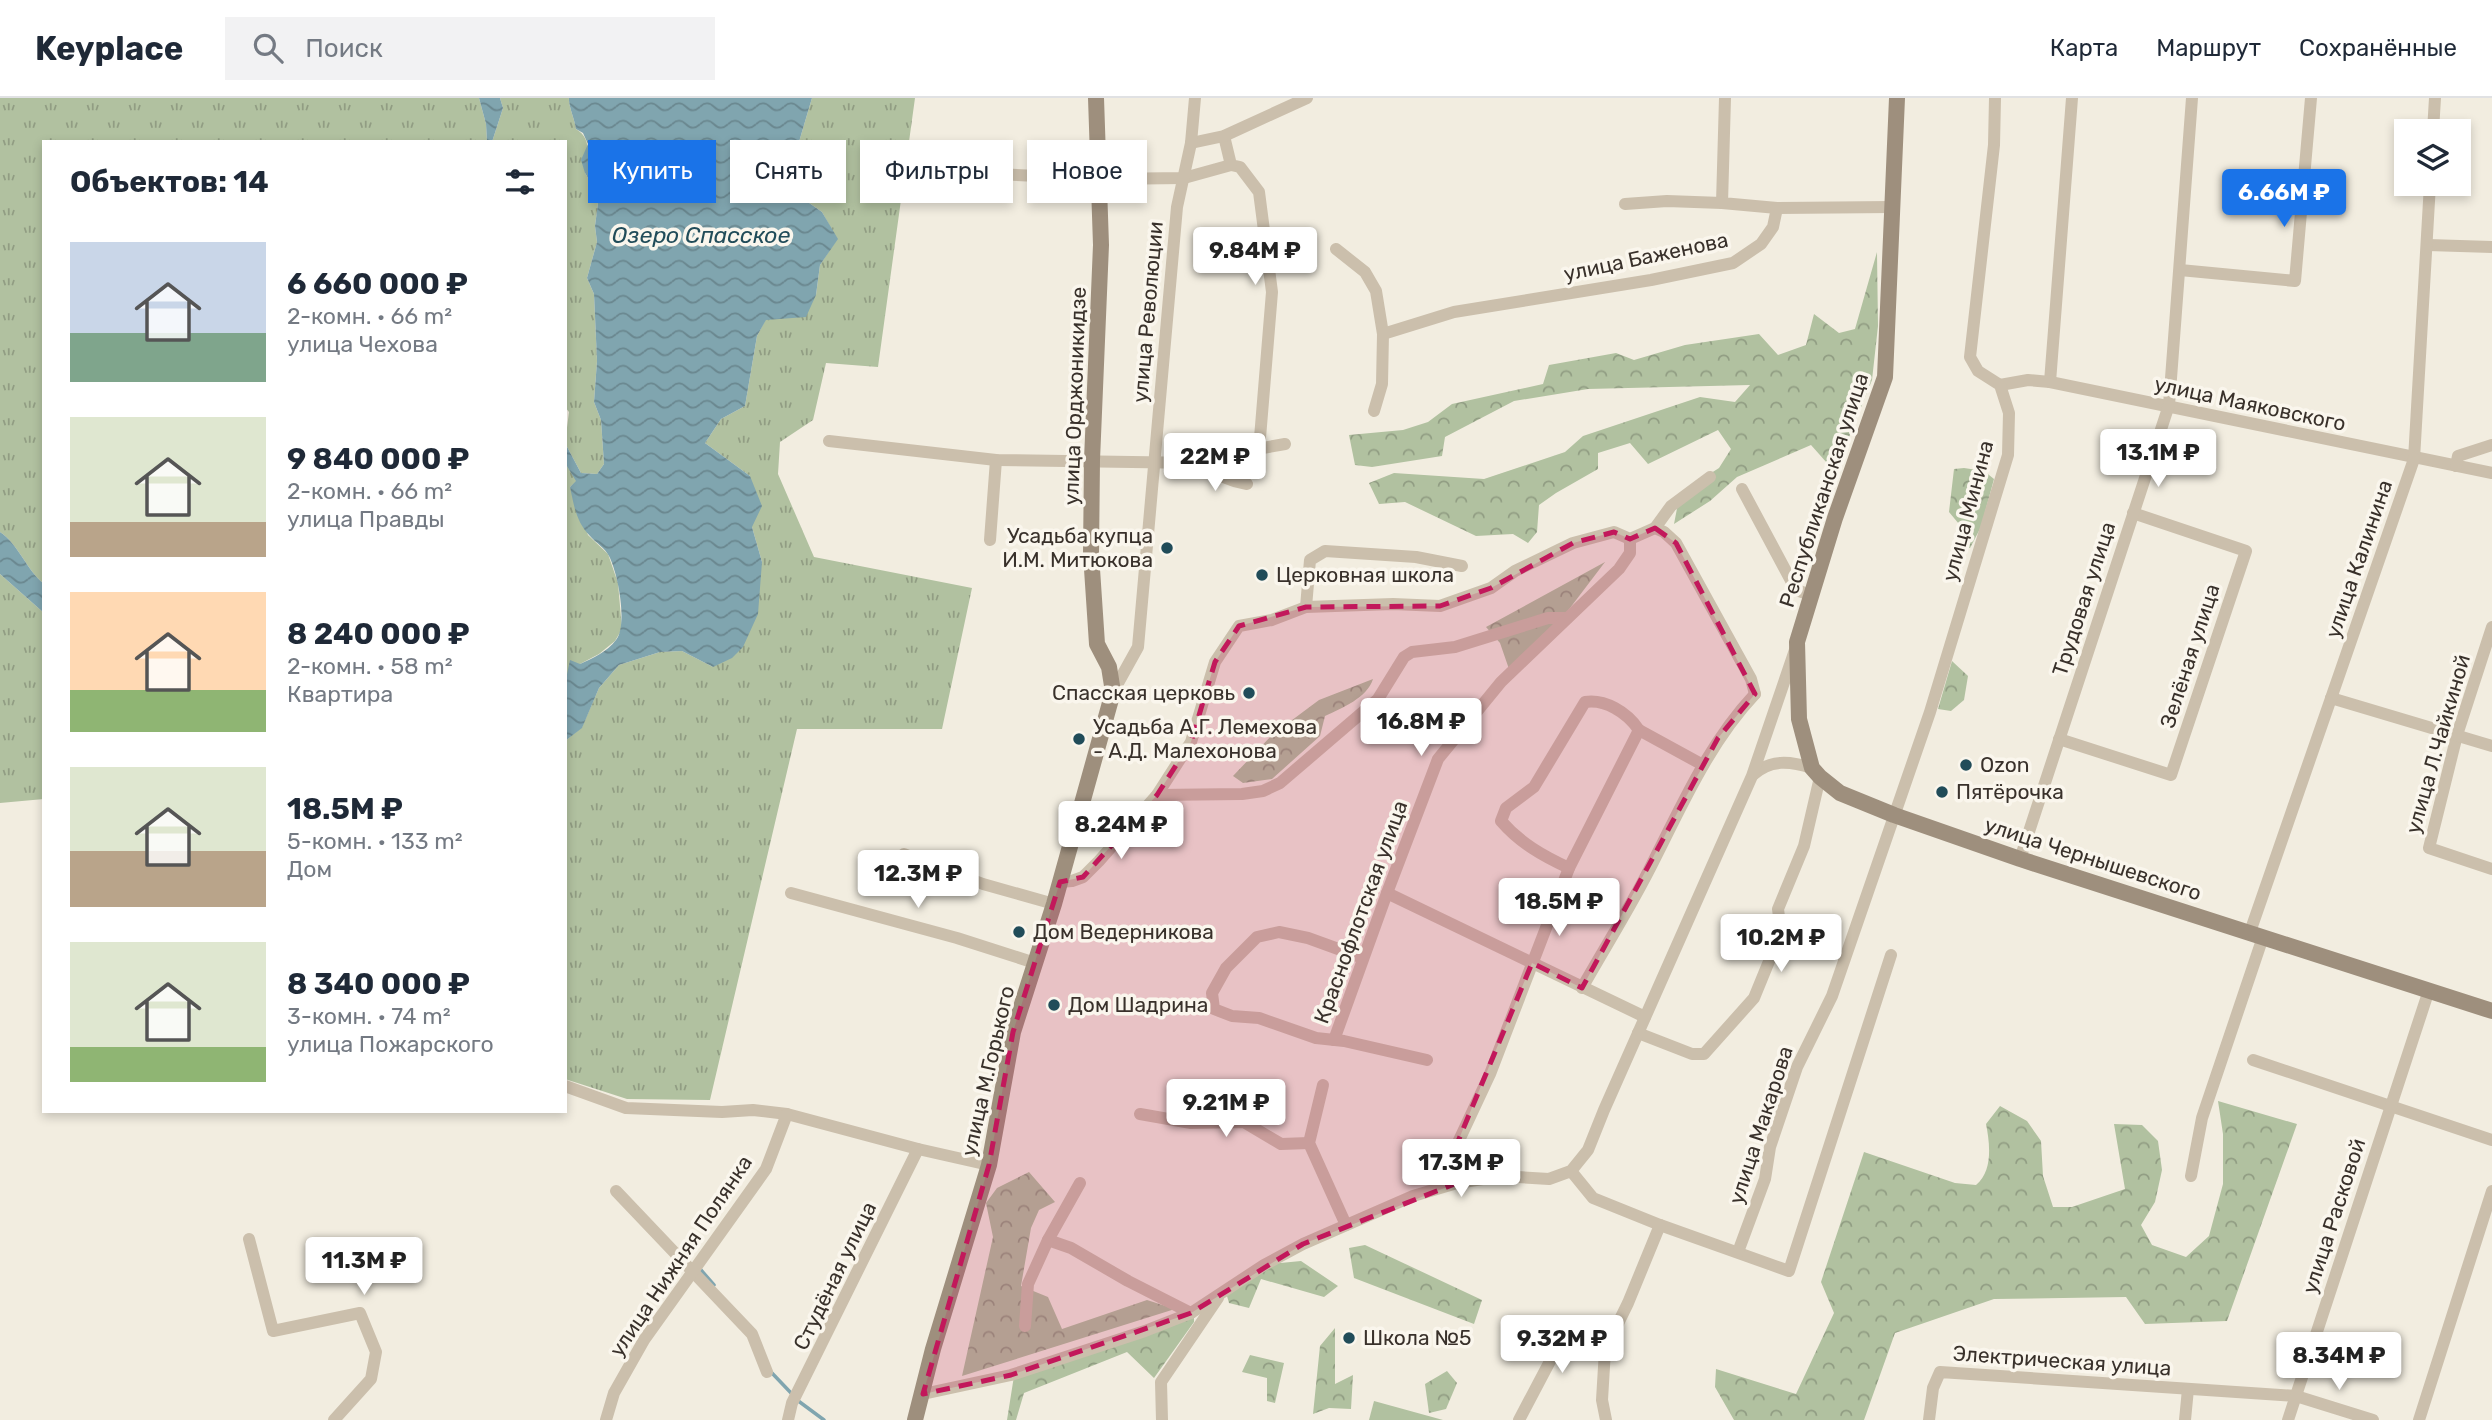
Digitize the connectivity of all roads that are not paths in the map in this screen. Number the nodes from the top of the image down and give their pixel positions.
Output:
1 (1096, 98) edge
2 (1195, 98) edge
3 (1307, 98) edge
4 (1725, 98) edge
5 (1897, 98) edge
6 (1995, 98) edge
7 (2072, 98) edge
8 (2192, 98) edge
9 (2311, 98) edge
10 (2435, 98) edge
11 (2434, 119) edge
12 (1224, 136) junction
13 (1099, 140) edge
14 (1191, 143) junction
15 (1231, 165) junction
16 (1147, 178) edge
17 (1184, 178) junction
18 (2430, 196) edge
19 (1101, 203) edge
20 (1722, 203) junction
21 (1625, 204) dead end
22 (1892, 207) junction
23 (1777, 208) junction
24 (2428, 245) junction
25 (2492, 247) edge
26 (1336, 249) dead end
27 (2180, 270) junction
28 (1383, 334) junction
29 (2050, 382) junction
30 (2000, 385) junction
31 (2169, 405) junction
32 (1374, 411) dead end
33 (829, 441) dead end
34 (1285, 444) dead end
35 (2492, 445) edge
36 (1259, 450) junction
37 (2414, 459) junction
38 (996, 460) junction
39 (1092, 460) junction
40 (1154, 461) junction
41 (1198, 463) junction
42 (2456, 466) junction
43 (2492, 473) edge
44 (1710, 477) dead end
45 (1247, 484) dead end
46 (1742, 489) dead end
47 (2133, 513) junction
48 (1655, 528) junction
49 (1630, 539) junction
50 (990, 540) dead end
51 (1462, 566) dead end
52 (1811, 595) junction
53 (1306, 607) junction
54 (1567, 618) junction
55 (2492, 627) edge
56 (1797, 642) junction
57 (1114, 692) junction
58 (1755, 694) junction
59 (2331, 698) junction
60 (1778, 703) junction
61 (1639, 730) junction
62 (2457, 735) junction
63 (2059, 739) junction
64 (2492, 746) edge
65 (1703, 765) junction
66 (1816, 772) junction
67 (1752, 776) junction
68 (1157, 794) junction
69 (1895, 815) junction
70 (904, 854) dead end
71 (2020, 859) junction
72 (1569, 868) junction
73 (2492, 869) edge
74 (1060, 882) junction
75 (791, 893) dead end
76 (1387, 893) junction
77 (1054, 904) junction
78 (2257, 935) junction
79 (1891, 955) dead end
80 (1363, 958) junction
81 (1035, 963) junction
82 (1532, 963) junction
83 (1582, 988) junction
84 (2429, 990) junction
85 (2492, 1011) edge
86 (1645, 1017) junction
87 (1638, 1033) junction
88 (1334, 1040) junction
89 (1427, 1060) dead end
90 (2253, 1060) dead end
91 (1323, 1085) dead end
92 (567, 1087) edge
93 (2390, 1105) junction
94 (788, 1114) junction
95 (1140, 1114) dead end
96 (2492, 1140) edge
97 (1310, 1143) junction
98 (918, 1149) junction
99 (989, 1165) junction
100 (1571, 1171) junction
101 (2191, 1176) dead end
102 (1080, 1183) dead end
103 (1457, 1183) junction
104 (616, 1191) dead end
105 (2492, 1191) edge
106 (1346, 1225) junction
107 (1660, 1225) junction
108 (248, 1239) dead end
109 (1048, 1240) junction
110 (1738, 1252) junction
111 (694, 1270) junction
112 (1220, 1295) junction
113 (1191, 1313) junction
114 (1025, 1326) dead end
115 (1611, 1338) junction
116 (766, 1372) dead end
117 (2188, 1389) junction
118 (923, 1394) junction
119 (2296, 1396) junction
120 (334, 1420) edge
121 (606, 1420) edge
122 (788, 1420) edge
123 (915, 1420) edge
124 (1161, 1420) edge
125 (1519, 1420) edge
126 (1606, 1420) edge
127 (1929, 1420) edge
128 (2185, 1420) edge
129 (2288, 1420) edge
130 (2372, 1420) edge
131 (2419, 1420) edge

1 - 13 street, улица Орджоникидзе
2 - 14 street, улица Революции
3 - 12 street
4 - 20 street
5 - 22 street, Республиканская улица
6 - 30 street
7 - 29 street
8 - 27 street, Трудовая улица
9 - 27 street
10 - 11 street
12 - 14 street
12 - 15 street
14 - 17 street, улица Революции
15 - 17 street
15 - 36 street
16 - 17 street
17 - 40 street, улица Революции
18 - 24 street, улица Калинина
19 - 39 street, улица Орджоникидзе
20 - 21 street
20 - 23 street
22 - 23 street
22 - 52 street, Республиканская улица
23 - 28 street, улица Баженова
24 - 25 street
24 - 37 street, улица Калинина
26 - 28 street
27 - 31 street, Трудовая улица
28 - 32 street
29 - 30 street, улица Маяковского
29 - 31 street, улица Маяковского
30 - 69 street, улица Минина
31 - 37 street, улица Маяковского
31 - 47 street, Трудовая улица
33 - 38 street
34 - 36 street
35 - 42 street
36 - 41 street
37 - 42 street, улица Маяковского
37 - 59 street, улица Калинина
38 - 39 street
38 - 50 street
39 - 40 street
39 - 57 street, улица Орджоникидзе
40 - 41 street
40 - 57 street, улица Революции
41 - 45 street
42 - 43 street, улица Маяковского
44 - 48 street
46 - 52 street
47 - 63 street, Трудовая улица
47 - 63 street, Зелёная улица
48 - 49 street
48 - 58 street
49 - 53 street
49 - 54 street, Краснофлотская улица
51 - 53 street
52 - 56 street, Республиканская улица
53 - 68 street
54 - 68 street
54 - 76 street, Краснофлотская улица
55 - 62 street, улица Л.Чайкиной
56 - 60 street
56 - 66 street
57 - 74 street, улица М.Горького
58 - 60 street
58 - 65 street
59 - 62 street
59 - 78 street, улица Калинина
60 - 67 street
61 - 65 street
61 - 72 street
61 - 72 street
62 - 64 street
62 - 73 street, улица Л.Чайкиной
63 - 71 street, Трудовая улица
65 - 83 street
66 - 67 street
66 - 69 street, улица Чернышевского
66 - 87 street
67 - 86 street
68 - 74 street
69 - 71 street, улица Чернышевского
69 - 110 street, улица Макарова
70 - 77 street
71 - 78 street, улица Чернышевского
72 - 82 street
74 - 77 street, улица М.Горького
75 - 81 street
76 - 80 street, Краснофлотская улица
76 - 82 street
77 - 81 street, улица М.Горького
78 - 84 street, улица Чернышевского
78 - 101 street, улица Калинина
79 - 110 street
80 - 88 street, Краснофлотская улица
80 - 88 street
81 - 99 street, улица М.Горького
82 - 83 street
82 - 103 street
83 - 86 street
84 - 85 street, улица Чернышевского
84 - 93 street, улица Расковой
86 - 87 street
87 - 100 street
88 - 89 street
90 - 93 street
91 - 97 street
92 - 94 street
93 - 96 street
93 - 119 street, улица Расковой
94 - 98 street
94 - 111 street, улица Нижняя Полянка
95 - 97 street
97 - 106 street
98 - 99 street
98 - 122 street, Студёная улица
99 - 118 street, улица М.Горького
100 - 103 street
100 - 107 street
102 - 109 street
103 - 106 street
104 - 111 street
105 - 131 street
106 - 112 street
107 - 110 street
107 - 115 street
108 - 120 street
109 - 113 street
109 - 114 street
111 - 116 street
111 - 121 street, улица Нижняя Полянка
112 - 113 street
112 - 124 street
113 - 118 street
115 - 125 street
115 - 126 street
117 - 119 street, Электрическая улица
117 - 127 street, Электрическая улица
117 - 128 street, Электрическая улица
118 - 123 street, улица М.Горького
119 - 129 street, улица Расковой
119 - 130 street, Электрическая улица

